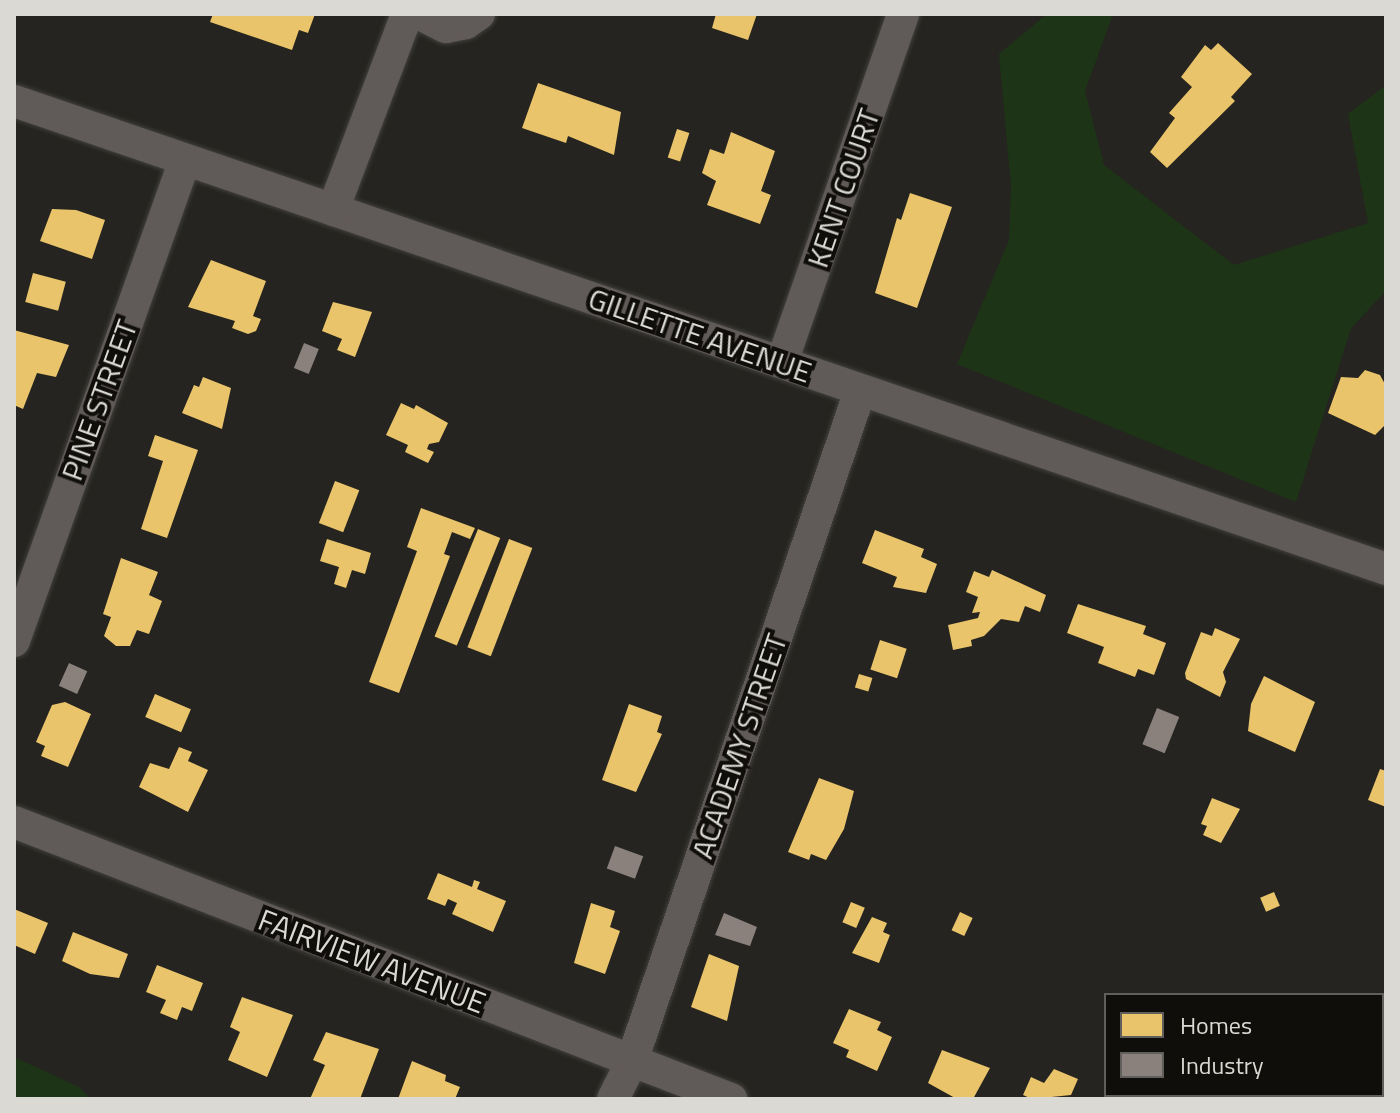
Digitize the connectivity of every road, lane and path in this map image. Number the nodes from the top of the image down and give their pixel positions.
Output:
1 (407, 14) edge
2 (420, 14) edge
3 (479, 14) edge
4 (903, 14) edge
5 (14, 101) edge
6 (185, 160) junction
7 (333, 210) junction
8 (782, 362) junction
9 (860, 391) junction
10 (1386, 569) edge
11 (14, 641) edge
12 (14, 822) edge
13 (632, 1061) junction
14 (613, 1099) edge
15 (731, 1099) edge

1 - 7 street
2 - 3 street
4 - 8 street, KENT COURT
5 - 6 street, GILLETTE AVENUE
6 - 7 street, GILLETTE AVENUE
6 - 11 street, PINE STREET
7 - 8 street, GILLETTE AVENUE
8 - 9 street, GILLETTE AVENUE
9 - 10 street, GILLETTE AVENUE
9 - 13 street, ACADEMY STREET
12 - 13 street, FAIRVIEW AVENUE
13 - 14 street, ACADEMY STREET
13 - 15 street, FAIRVIEW AVENUE

